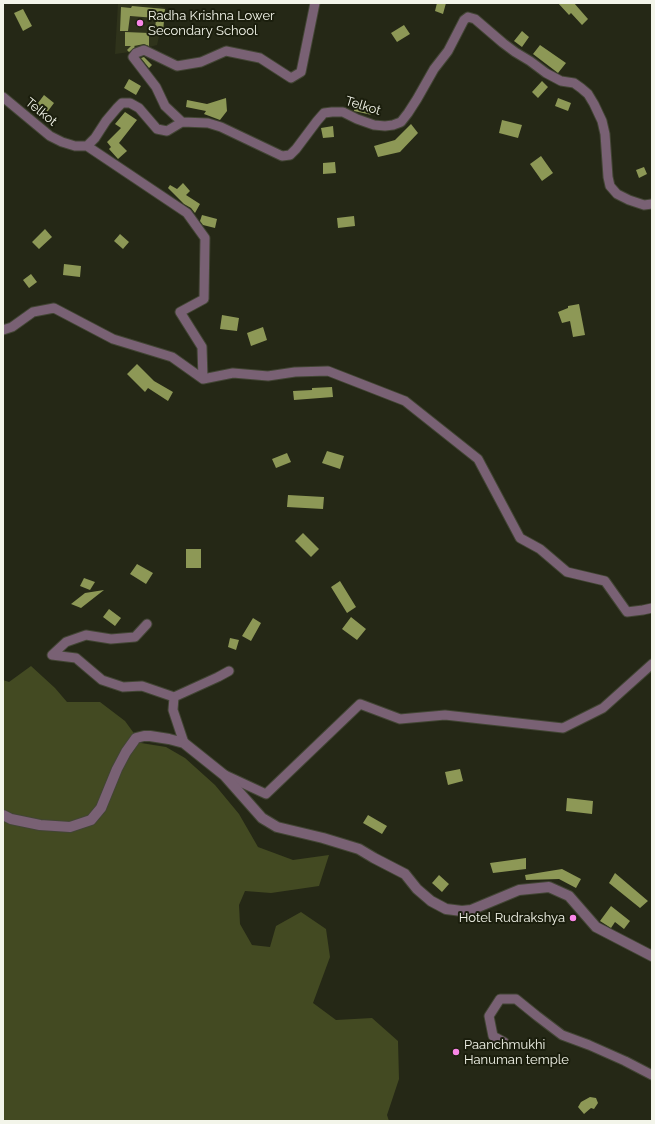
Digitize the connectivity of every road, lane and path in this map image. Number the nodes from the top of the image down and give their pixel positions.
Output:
1 (315, 3) edge
2 (3, 97) edge
3 (182, 122) junction
4 (87, 146) junction
5 (652, 204) edge
6 (3, 330) edge
7 (203, 379) junction
8 (652, 608) edge
9 (147, 624) dead end
10 (652, 664) edge
11 (229, 671) dead end
12 (174, 697) junction
13 (184, 743) junction
14 (224, 775) junction
15 (3, 815) edge
16 (652, 956) edge
17 (504, 1042) dead end
18 (652, 1076) edge

1 - 3 street
2 - 4 street, Telkot
3 - 4 street, Telkot
3 - 5 street, Telkot
4 - 7 street
6 - 7 street
7 - 8 street
9 - 12 street
10 - 14 street
11 - 12 street
12 - 13 street
13 - 14 street
13 - 15 street
14 - 16 street
17 - 18 street

